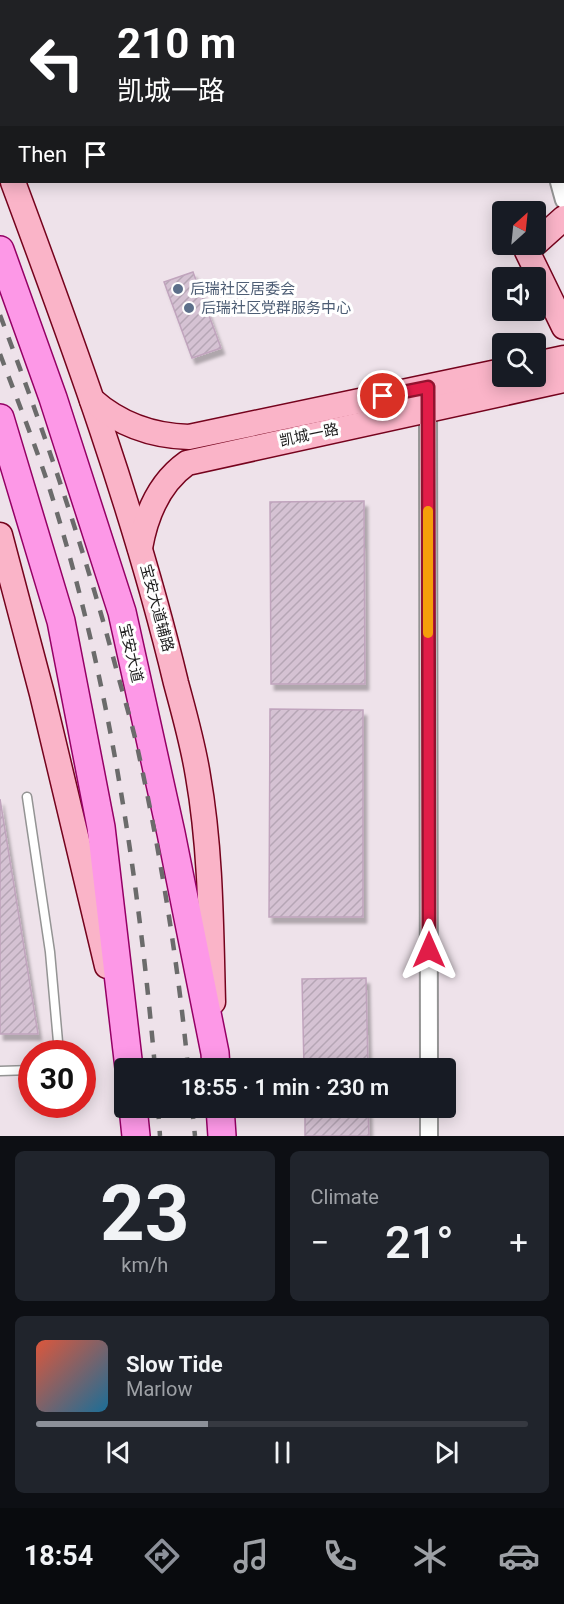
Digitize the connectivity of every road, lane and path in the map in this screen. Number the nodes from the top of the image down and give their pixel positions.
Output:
1 (13, 183) edge
2 (559, 183) edge
3 (564, 200) edge
4 (564, 218) edge
5 (546, 234) edge
6 (0, 250) edge
7 (529, 255) edge
8 (564, 327) edge
9 (564, 358) edge
10 (546, 362) edge
11 (492, 375) edge
12 (564, 380) edge
13 (428, 398) junction
14 (92, 400) junction
15 (0, 418) edge
16 (0, 535) edge
17 (140, 548) junction
18 (27, 797) dead end
19 (58, 1040) edge
20 (128, 1058) edge
21 (216, 1058) edge
22 (216, 1058) edge
23 (429, 1058) edge
24 (18, 1070) edge
25 (0, 1071) edge
26 (134, 1118) edge
27 (221, 1118) edge
28 (429, 1118) edge
29 (136, 1136) edge
30 (222, 1136) edge
31 (429, 1136) edge

1 - 14 main road, 宝安大道辅路
2 - 3 street
4 - 5 main road
6 - 21 main road, 宝安大道
7 - 8 main road
9 - 10 main road
11 - 13 main road, 凯城一路
12 - 13 main road, 凯城一路
13 - 14 main road, 凯城一路
13 - 17 main road, 凯城一路
13 - 23 street
14 - 17 main road, 宝安大道辅路
15 - 20 main road
16 - 20 main road
17 - 22 main road, 宝安大道辅路
18 - 19 lane
24 - 25 lane
26 - 29 main road
27 - 30 main road
28 - 31 street

